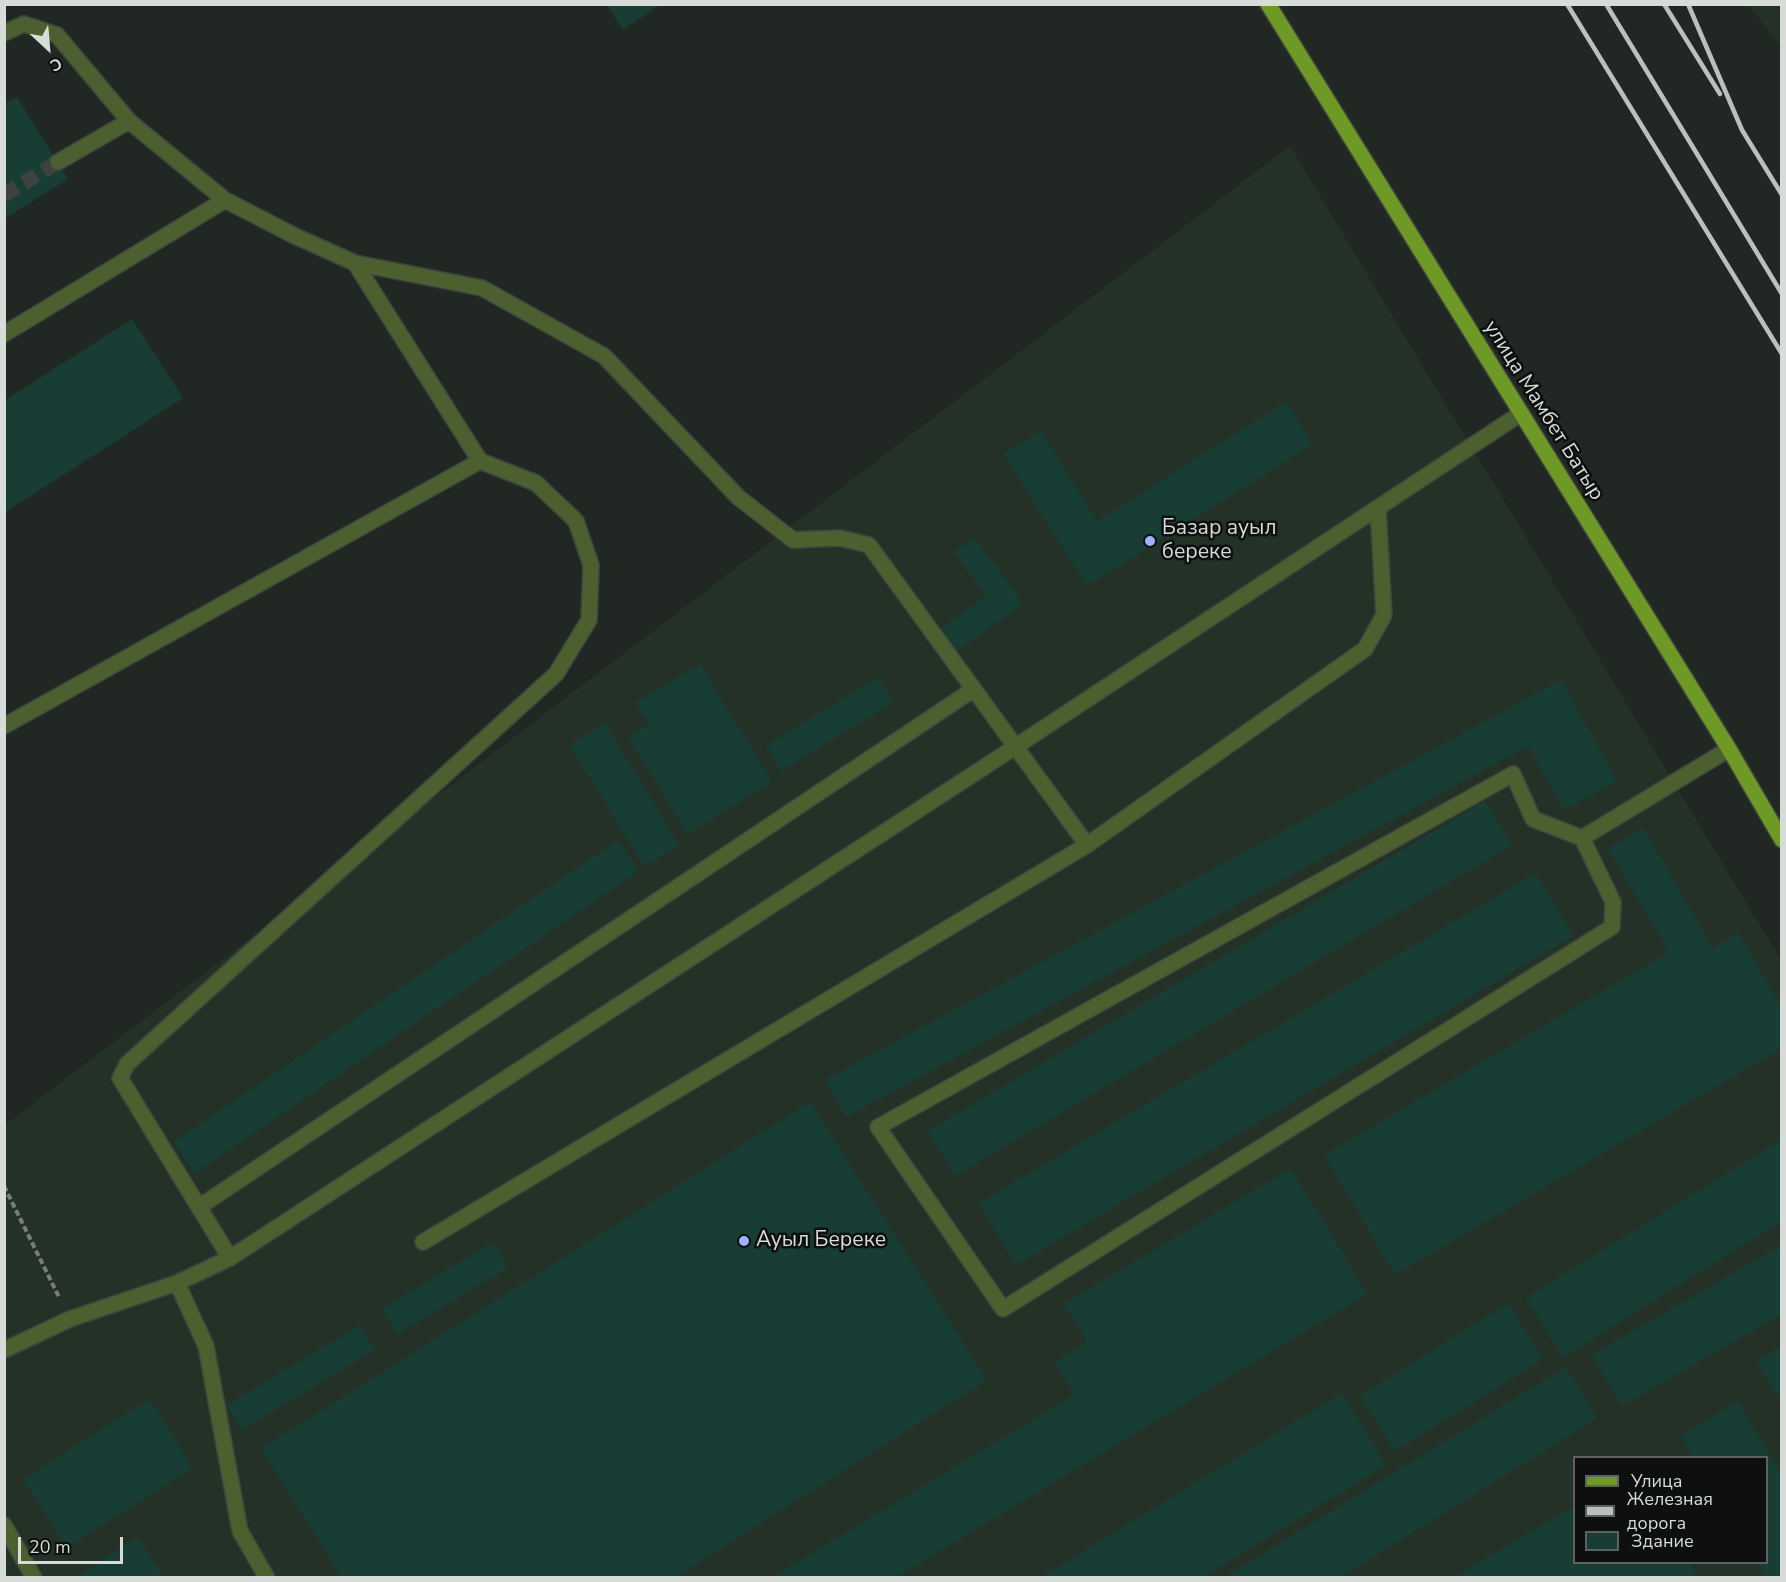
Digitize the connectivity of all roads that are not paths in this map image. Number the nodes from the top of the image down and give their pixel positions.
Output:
1 (1268, 4) edge
2 (4, 33) edge
3 (129, 121) junction
4 (58, 162) tunnel mouth
5 (225, 200) junction
6 (355, 263) junction
7 (4, 334) edge
8 (1520, 414) junction
9 (480, 461) junction
10 (1378, 508) junction
11 (974, 690) junction
12 (4, 726) edge
13 (1015, 747) junction
14 (1729, 749) junction
15 (1582, 838) junction
16 (1782, 840) edge
17 (1087, 845) junction
18 (199, 1207) junction
19 (423, 1242) dead end
20 (230, 1258) junction
21 (177, 1284) junction
22 (4, 1350) edge
23 (4, 1525) edge
24 (34, 1578) edge
25 (267, 1578) edge

1 - 8 main road, улица Мамбет Батыр
2 - 3 lane
3 - 4 lane
3 - 5 lane
5 - 6 lane
5 - 7 lane
6 - 9 lane
6 - 11 lane
8 - 10 lane
8 - 14 main road, улица Мамбет Батыр
9 - 12 lane
9 - 18 lane
10 - 13 lane
10 - 17 lane
11 - 13 lane
11 - 18 lane
13 - 17 lane
13 - 20 lane
14 - 15 lane
14 - 16 main road, улица Мамбет Батыр
15 - 15 lane
17 - 19 lane
18 - 20 lane
20 - 21 lane
21 - 22 lane
21 - 25 lane
23 - 24 lane

